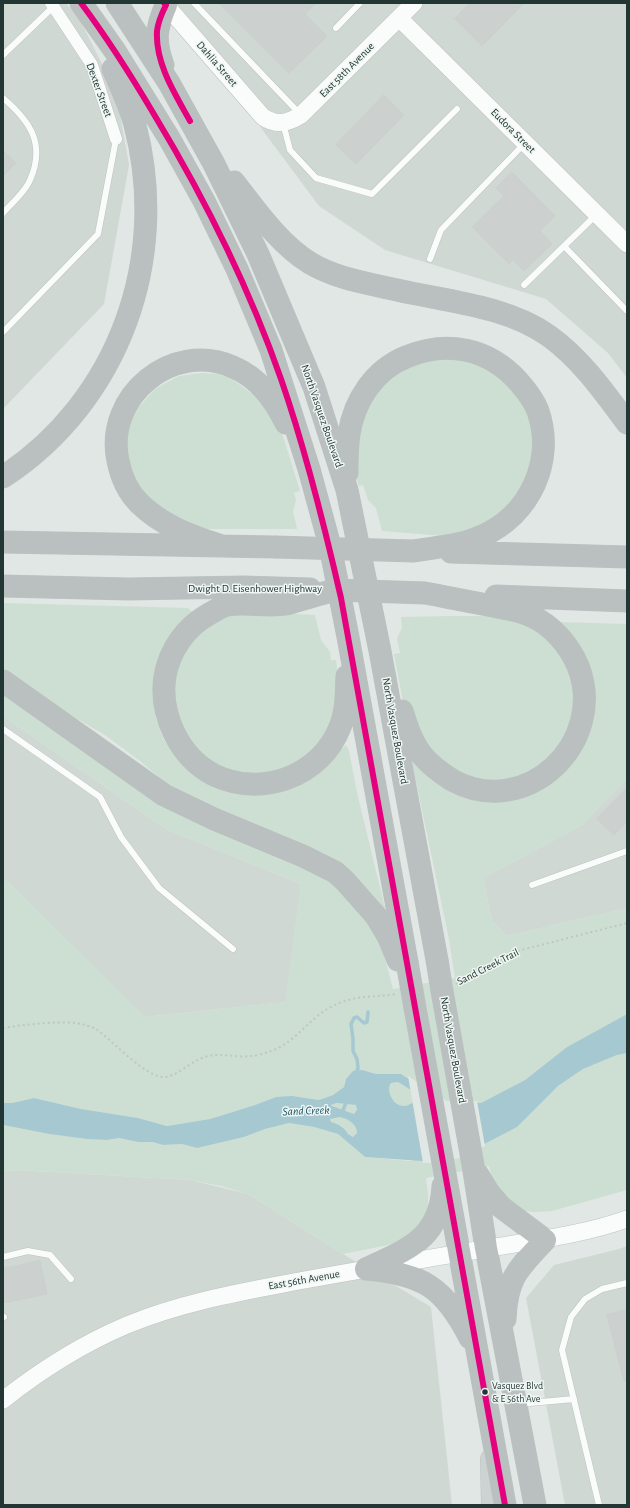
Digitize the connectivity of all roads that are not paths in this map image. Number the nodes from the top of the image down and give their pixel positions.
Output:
1 (77, 3) edge
2 (81, 3) edge
3 (117, 3) edge
4 (194, 3) edge
5 (360, 3) edge
6 (414, 3) edge
7 (166, 4) edge
8 (52, 5) edge
9 (399, 18) junction
10 (336, 28) dead end
11 (3, 55) edge
12 (175, 94) junction
13 (3, 98) edge
14 (457, 109) dead end
15 (301, 115) junction
16 (278, 122) junction
17 (116, 139) joint
18 (525, 143) junction
19 (206, 149) junction
20 (3, 213) edge
21 (597, 214) junction
22 (626, 240) edge
23 (564, 246) junction
24 (430, 259) dead end
25 (524, 285) dead end
26 (627, 311) edge
27 (3, 332) edge
28 (627, 423) edge
29 (309, 470) junction
30 (3, 477) edge
31 (346, 490) junction
32 (3, 542) edge
33 (219, 545) junction
34 (414, 550) junction
35 (627, 557) edge
36 (3, 586) edge
37 (425, 593) junction
38 (283, 596) junction
39 (627, 602) edge
40 (348, 637) junction
41 (380, 651) junction
42 (3, 681) edge
43 (3, 730) edge
44 (627, 851) edge
45 (532, 886) dead end
46 (233, 950) dead end
47 (407, 984) junction
48 (444, 1165) junction
49 (473, 1165) junction
50 (627, 1219) edge
51 (545, 1240) junction
52 (486, 1248) junction
53 (460, 1253) junction
54 (3, 1257) edge
55 (366, 1269) junction
56 (70, 1279) dead end
57 (627, 1283) edge
58 (477, 1352) junction
59 (508, 1360) junction
60 (574, 1399) junction
61 (3, 1400) edge
62 (516, 1404) junction
63 (489, 1416) junction
64 (491, 1505) edge
65 (505, 1505) edge
66 (535, 1505) edge
67 (599, 1505) edge

1 - 30 highway
2 - 29 highway
3 - 12 highway, North Vasquez Boulevard
4 - 15 lane
5 - 10 lane
6 - 9 main road, East 58th Avenue
7 - 12 highway
7 - 16 main road, Dahlia Street
8 - 11 lane
8 - 17 street, Dexter Street
9 - 15 main road, East 58th Avenue
9 - 18 main road, Eudora Street
12 - 19 highway, North Vasquez Boulevard
13 - 20 lane
14 - 16 lane
15 - 16 main road, East 58th Avenue
17 - 27 lane
18 - 21 main road, Eudora Street
18 - 24 lane
19 - 28 highway
19 - 31 highway, North Vasquez Boulevard
21 - 22 main road, Eudora Street
21 - 23 lane
23 - 25 lane
23 - 26 lane
29 - 33 highway
29 - 40 highway
31 - 34 highway
31 - 41 highway, North Vasquez Boulevard
32 - 33 highway
33 - 34 highway, bridge
34 - 35 highway
36 - 38 highway, Dwight D. Eisenhower Highway
37 - 38 highway, Dwight D. Eisenhower Highway, bridge
37 - 39 highway, Dwight D. Eisenhower Highway
37 - 41 highway
38 - 40 highway
40 - 47 highway
41 - 49 highway, North Vasquez Boulevard, bridge
42 - 47 highway
43 - 46 lane
44 - 45 lane
47 - 48 highway
48 - 53 highway
48 - 55 highway
49 - 51 highway
49 - 52 highway, North Vasquez Boulevard
50 - 51 main road, East 56th Avenue
51 - 52 main road, East 56th Avenue
51 - 59 highway
52 - 53 main road, East 56th Avenue
52 - 59 highway, North Vasquez Boulevard
53 - 55 main road, East 56th Avenue
53 - 58 highway
54 - 56 lane
55 - 58 highway
55 - 61 main road, East 56th Avenue
57 - 60 lane
58 - 63 highway
59 - 62 highway, North Vasquez Boulevard
60 - 62 lane
60 - 67 lane
62 - 66 highway, North Vasquez Boulevard
63 - 64 main road
63 - 65 highway

